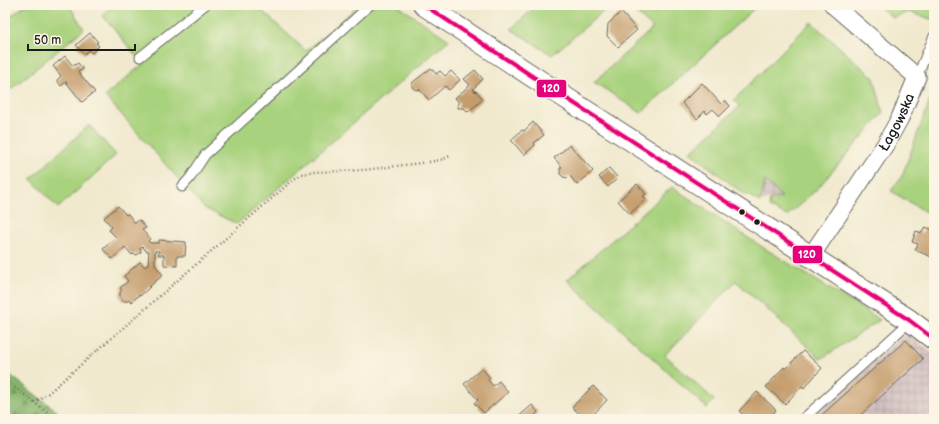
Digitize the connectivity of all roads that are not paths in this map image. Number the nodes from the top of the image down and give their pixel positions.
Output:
1 (205, 5) edge
2 (370, 5) edge
3 (424, 5) edge
4 (834, 5) edge
5 (934, 36) edge
6 (140, 57) dead end
7 (917, 77) junction
8 (182, 186) dead end
9 (811, 256) junction
10 (909, 320) junction
11 (934, 339) edge
12 (803, 419) edge

1 - 6 lane
2 - 8 lane
3 - 9 street
4 - 7 street, Łagowska
5 - 7 lane
7 - 9 street, Łagowska
9 - 10 street
10 - 11 street
10 - 12 lane

